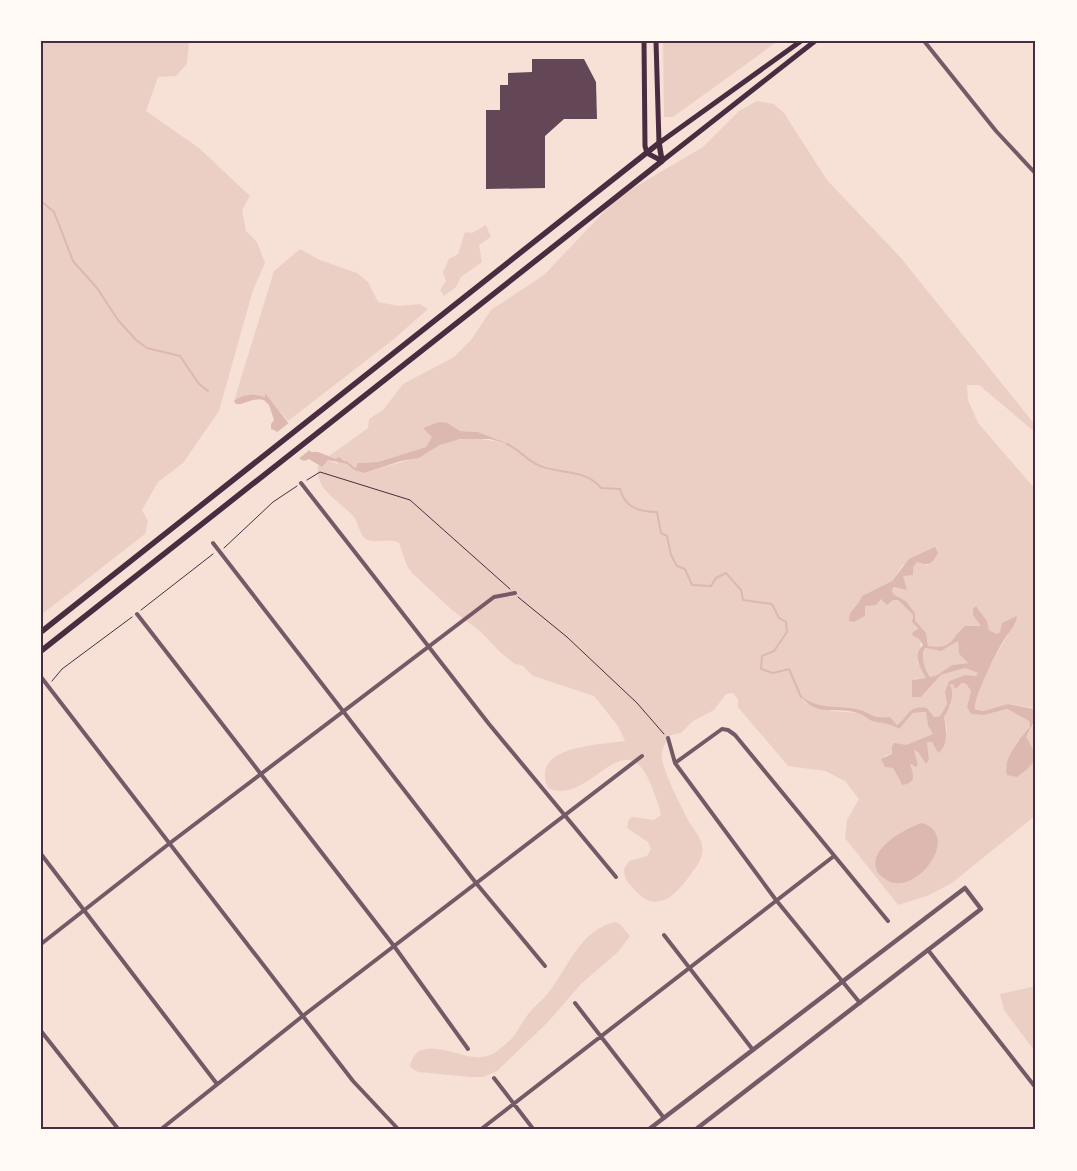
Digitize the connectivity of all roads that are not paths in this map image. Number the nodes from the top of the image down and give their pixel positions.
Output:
1 (644, 41) edge
2 (656, 41) edge
3 (801, 41) edge
4 (815, 41) edge
5 (924, 41) edge
6 (770, 62) junction
7 (778, 71) junction
8 (659, 143) junction
9 (647, 153) junction
10 (662, 161) junction
11 (1036, 174) edge
12 (301, 483) road end
13 (213, 543) dead end
14 (515, 593) dead end
15 (137, 614) dead end
16 (41, 632) edge
17 (428, 648) junction
18 (41, 651) edge
19 (42, 679) edge
20 (344, 710) junction
21 (668, 738) dead end
22 (642, 756) dead end
23 (675, 763) junction
24 (262, 775) junction
25 (565, 813) junction
26 (170, 843) junction
27 (41, 854) edge
28 (834, 856) junction
29 (616, 877) dead end
30 (476, 883) junction
31 (776, 900) junction
32 (85, 910) junction
33 (888, 921) dead end
34 (664, 935) dead end
35 (41, 944) edge
36 (394, 946) junction
37 (928, 950) junction
38 (545, 966) dead end
39 (689, 968) junction
40 (842, 981) junction
41 (576, 1003) dead end
42 (860, 1003) junction
43 (304, 1015) junction
44 (41, 1031) edge
45 (602, 1036) junction
46 (468, 1049) dead end
47 (752, 1050) junction
48 (494, 1078) dead end
49 (217, 1084) junction
50 (1036, 1088) edge
51 (513, 1104) junction
52 (664, 1118) junction
53 (119, 1130) edge
54 (160, 1130) edge
55 (399, 1130) edge
56 (480, 1130) edge
57 (534, 1130) edge
58 (648, 1130) edge
59 (695, 1130) edge

1 - 9 main road
2 - 8 main road
3 - 6 main road
4 - 7 main road
5 - 11 street
6 - 7 main road
6 - 8 main road
7 - 10 main road
8 - 9 main road
8 - 10 main road
9 - 10 main road
9 - 16 main road
10 - 18 main road
12 - 17 street
13 - 20 street
14 - 17 street
15 - 24 street
17 - 20 street
17 - 25 street
19 - 26 street
20 - 24 street
20 - 30 street
21 - 23 street
22 - 25 street
23 - 28 street
23 - 31 street
24 - 26 street
24 - 36 street
25 - 29 street
25 - 30 street
26 - 32 street
26 - 43 street
27 - 32 street
28 - 31 street
28 - 33 street
30 - 36 street
30 - 38 street
31 - 39 street
31 - 40 street
32 - 35 street
32 - 49 street
34 - 39 street
36 - 43 street
36 - 46 street
37 - 40 street
37 - 42 street
37 - 50 street
39 - 45 street
39 - 47 street
40 - 42 street
40 - 47 street
41 - 45 street
42 - 59 street
43 - 49 street
43 - 55 street
44 - 53 street
45 - 51 street
45 - 52 street
47 - 52 street
48 - 51 street
49 - 54 street
51 - 56 street
51 - 57 street
52 - 58 street

